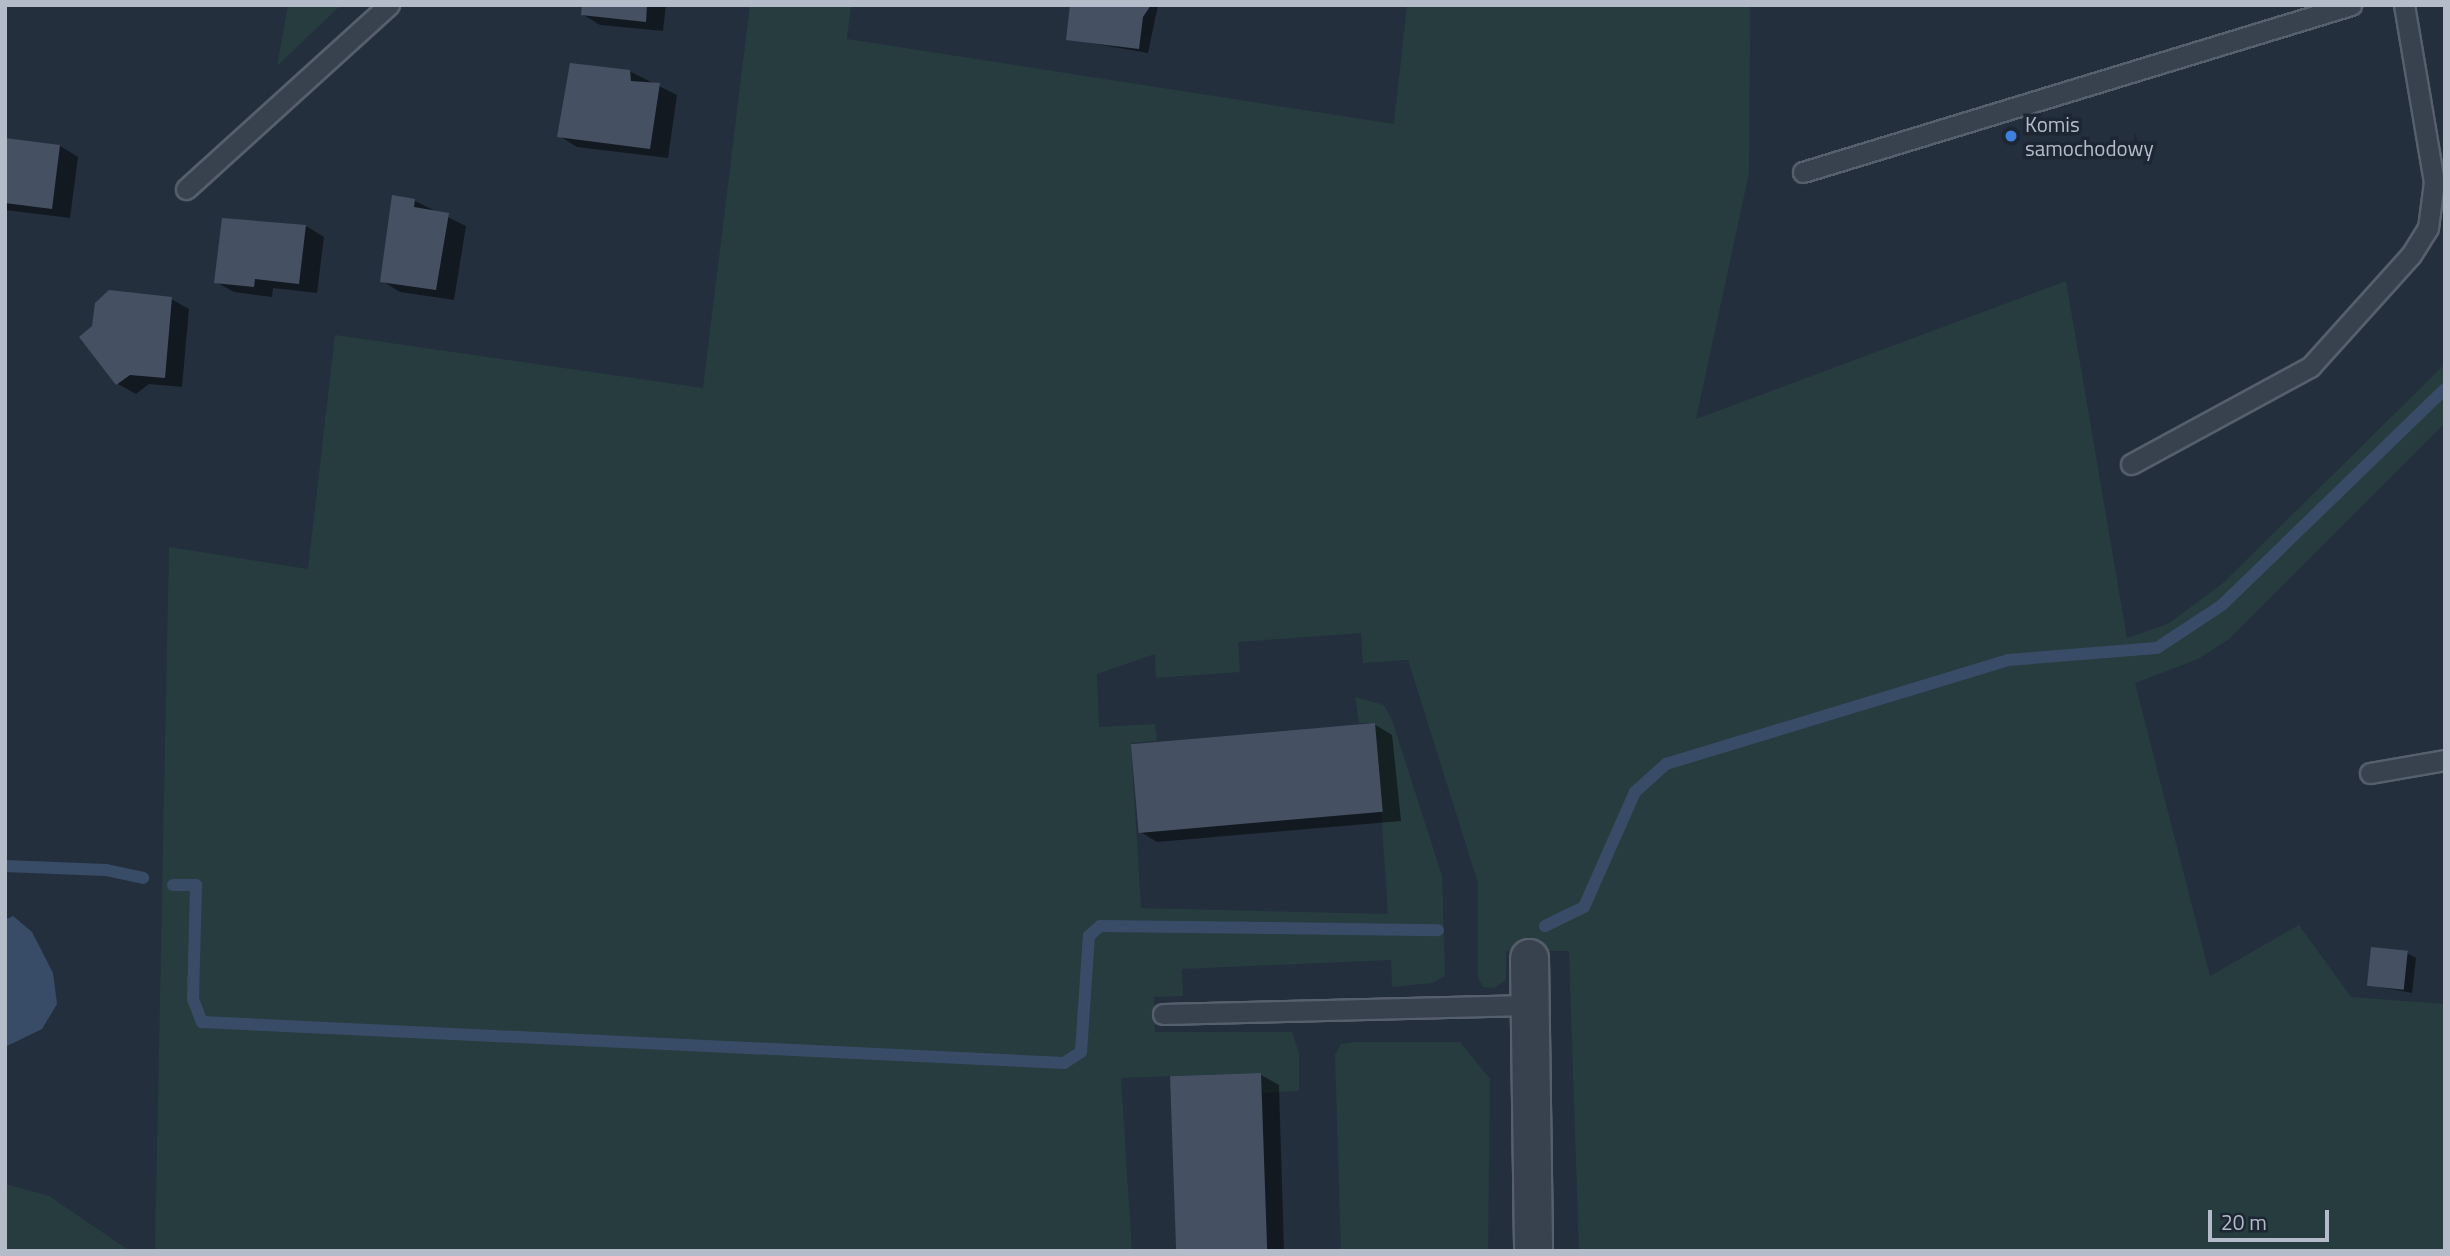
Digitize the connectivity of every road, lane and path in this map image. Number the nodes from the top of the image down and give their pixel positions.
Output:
1 (389, 5) edge
2 (2351, 5) edge
3 (2404, 5) edge
4 (1803, 172) dead end
5 (186, 189) dead end
6 (2131, 464) dead end
7 (2445, 761) edge
8 (2370, 773) dead end
9 (1529, 958) dead end
10 (1529, 1005) junction
11 (1163, 1014) dead end
12 (1533, 1251) edge

1 - 5 lane
2 - 4 lane
3 - 6 lane
7 - 8 lane
9 - 10 street
10 - 11 lane
10 - 12 street

